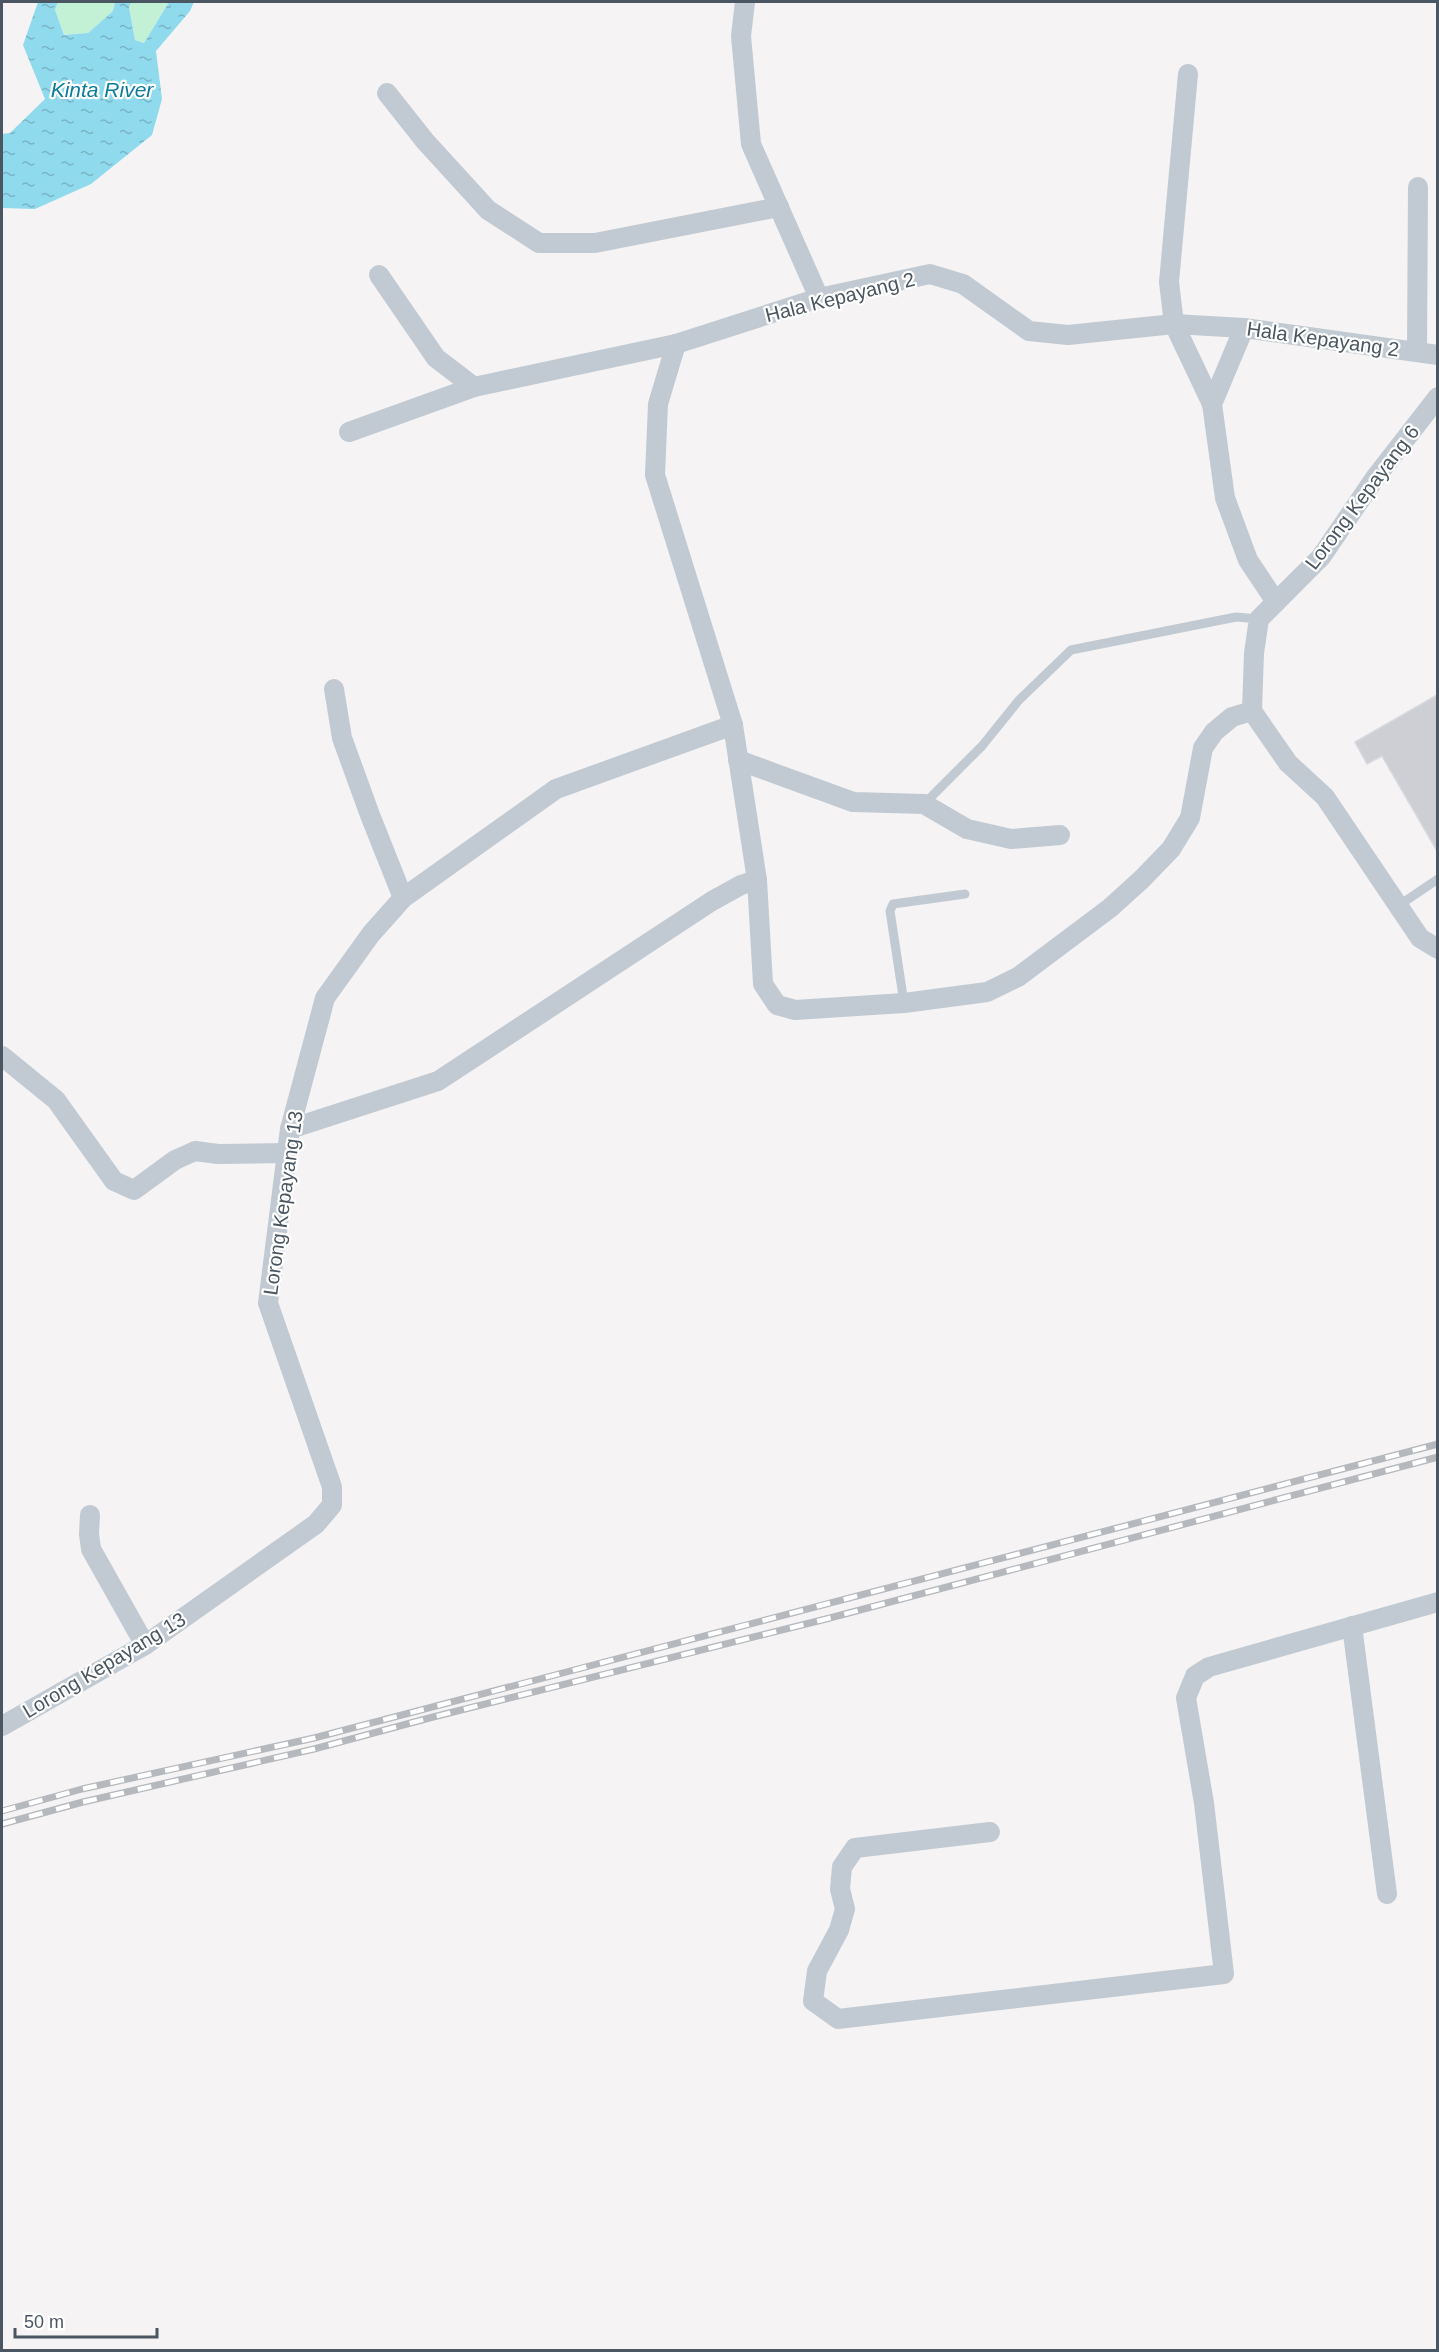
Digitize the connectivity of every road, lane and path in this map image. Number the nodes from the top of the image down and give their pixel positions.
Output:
1 (745, 2) edge
2 (1188, 74) dead end
3 (387, 93) dead end
4 (1418, 187) dead end
5 (779, 207) junction
6 (379, 275) dead end
7 (819, 298) junction
8 (1174, 324) junction
9 (1244, 328) junction
10 (676, 344) junction
11 (1417, 352) junction
12 (1437, 355) edge
13 (474, 387) junction
14 (1437, 397) edge
15 (1212, 404) junction
16 (348, 432) dead end
17 (1276, 602) junction
18 (1259, 619) junction
19 (334, 689) dead end
20 (1252, 711) junction
21 (733, 725) junction
22 (738, 760) junction
23 (924, 804) junction
24 (1060, 835) dead end
25 (1437, 879) edge
26 (757, 880) junction
27 (965, 894) dead end
28 (403, 898) junction
29 (1398, 906) junction
30 (1437, 949) edge
31 (904, 1003) junction
32 (2, 1056) edge
33 (290, 1129) junction
34 (287, 1153) junction
35 (90, 1515) dead end
36 (1437, 1602) edge
37 (1352, 1626) junction
38 (145, 1645) junction
39 (2, 1726) edge
40 (990, 1832) dead end
41 (1387, 1894) dead end

1 - 5 street
2 - 8 street
3 - 5 street
4 - 11 street
5 - 7 street
6 - 13 street
7 - 8 street, Hala Kepayang 2
7 - 10 street, Hala Kepayang 2
8 - 9 street, Hala Kepayang 2
8 - 15 street
9 - 11 street, Hala Kepayang 2
9 - 15 street
10 - 13 street, Hala Kepayang 2
10 - 21 street
11 - 12 street, Hala Kepayang 2
13 - 16 street, Hala Kepayang 2
14 - 17 street, Lorong Kepayang 6
15 - 17 street
17 - 18 street, Lorong Kepayang 6
18 - 20 street
18 - 23 lane
19 - 28 street
20 - 29 street
20 - 31 street
21 - 22 street
21 - 28 street, Lorong Kepayang 13
22 - 23 street
22 - 26 street
23 - 24 street
25 - 29 lane
26 - 31 street
26 - 33 street
27 - 31 lane
28 - 33 street, Lorong Kepayang 13
29 - 30 street
32 - 34 street
33 - 34 street, Lorong Kepayang 13
34 - 38 street, Lorong Kepayang 13
35 - 38 street
36 - 37 street
37 - 40 street
37 - 41 street
38 - 39 street, Lorong Kepayang 13

